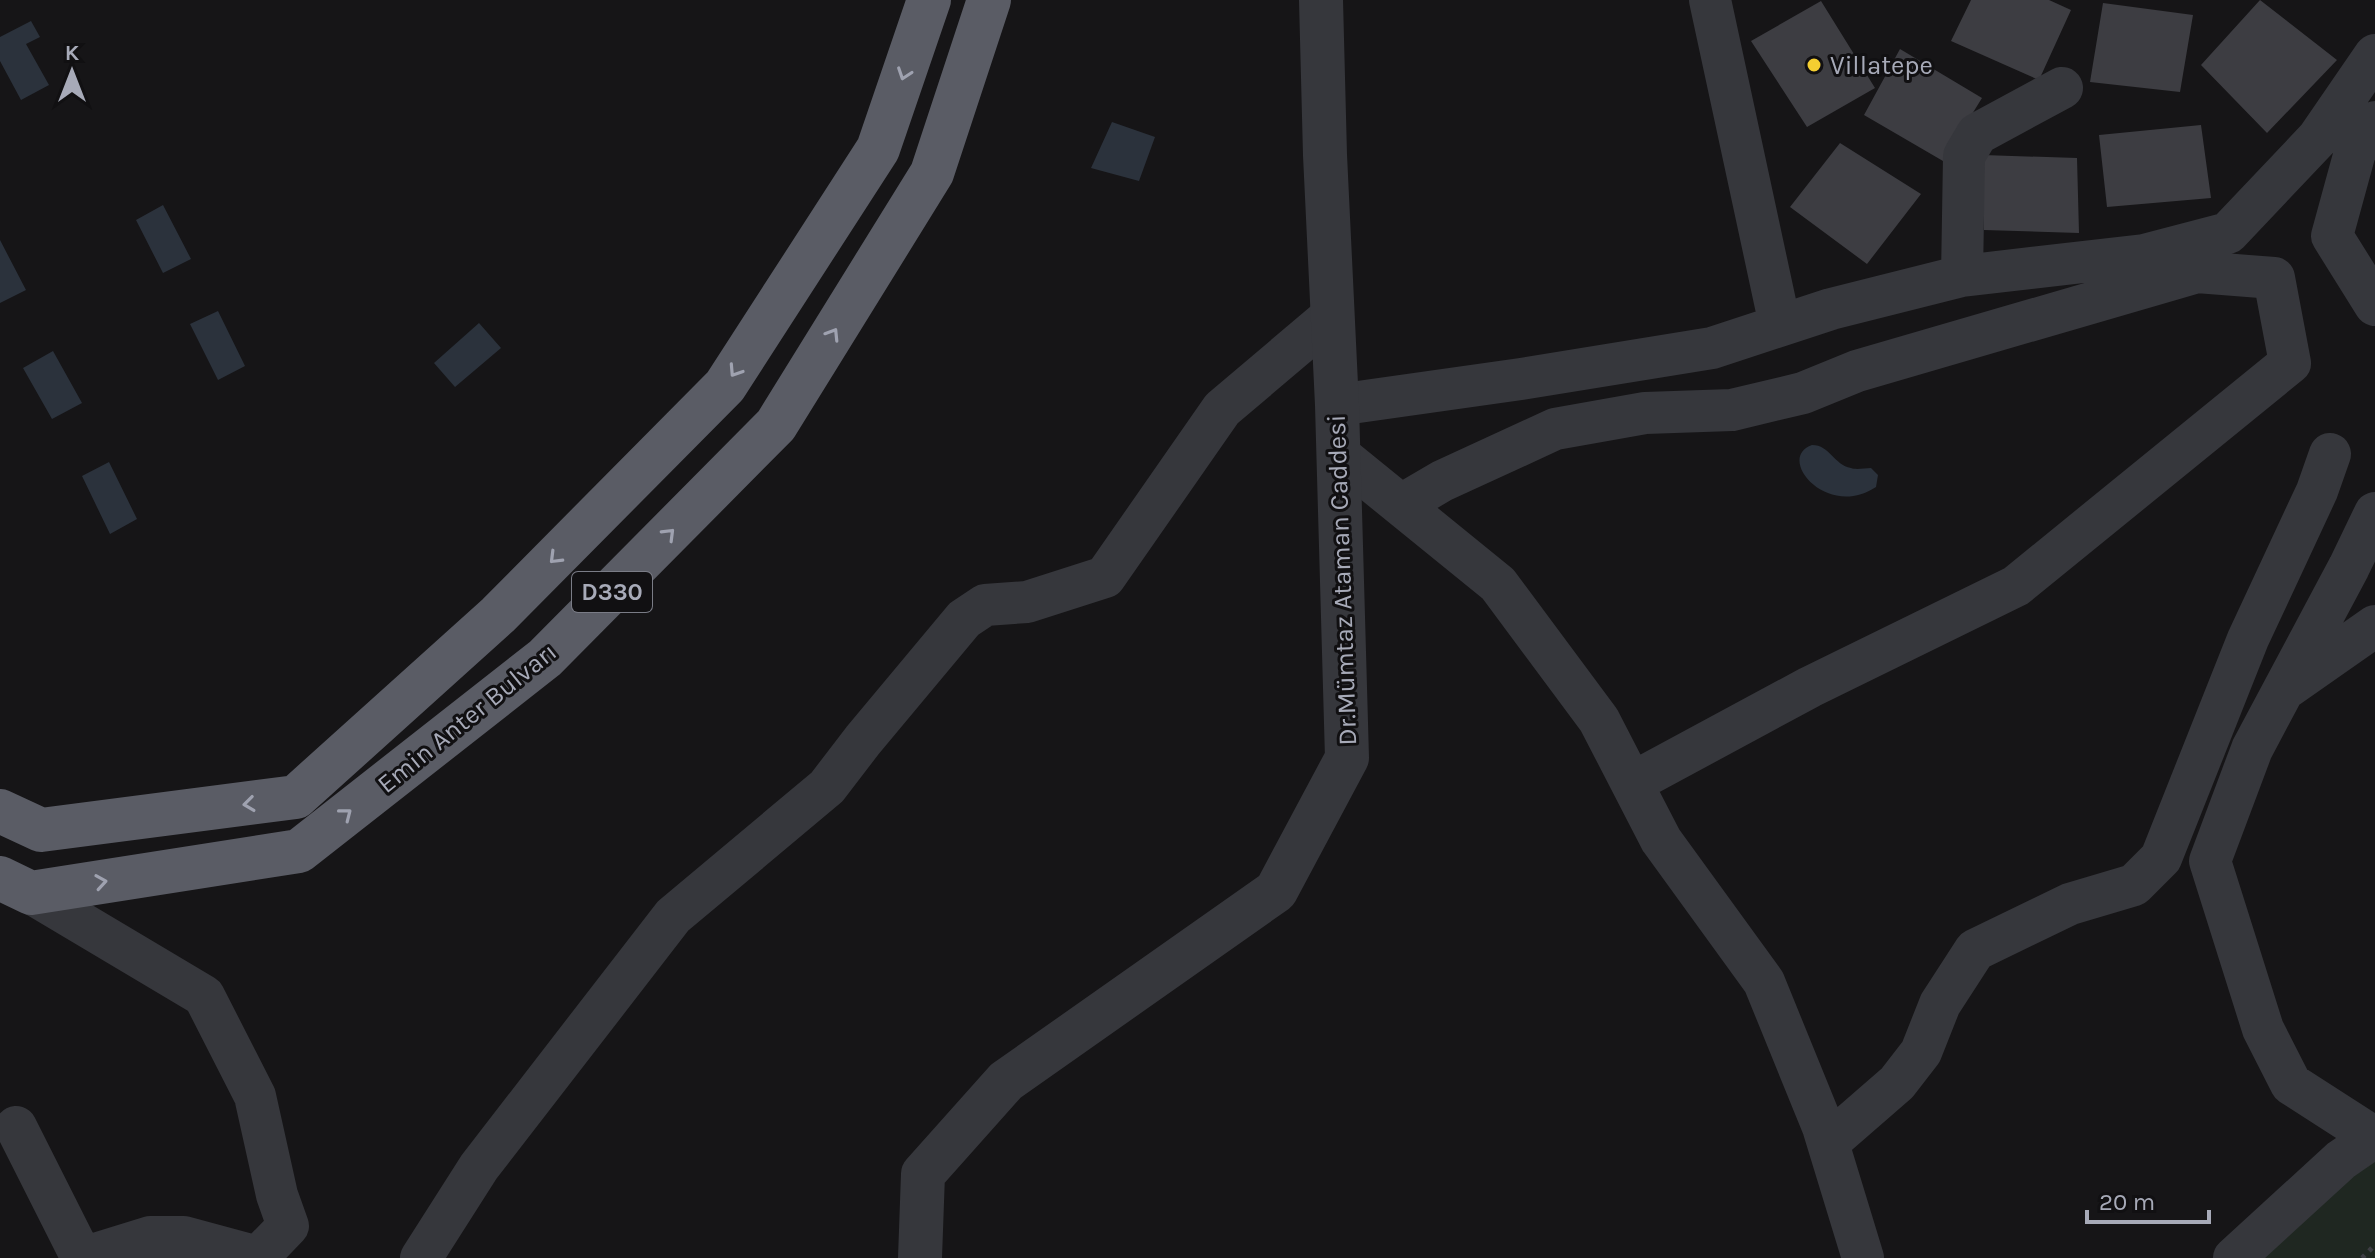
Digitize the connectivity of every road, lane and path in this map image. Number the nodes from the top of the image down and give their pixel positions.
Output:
1 (929, 0) edge
2 (989, 0) edge
3 (1321, 0) edge
4 (1710, 0) edge
5 (2375, 55) edge
6 (2062, 88) dead end
7 (2375, 122) edge
8 (1962, 276) junction
9 (2375, 305) edge
10 (1333, 315) junction
11 (1780, 325) junction
12 (1337, 405) junction
13 (1338, 454) junction
14 (2330, 454) dead end
15 (1401, 505) junction
16 (2375, 513) edge
17 (2375, 626) edge
18 (2282, 691) junction
19 (1632, 783) junction
20 (0, 811) edge
21 (16, 886) edge
22 (16, 1127) dead end
23 (2374, 1138) edge
24 (1828, 1143) junction
25 (2375, 1245) edge
26 (82, 1258) edge
27 (421, 1258) edge
28 (920, 1258) edge
29 (1863, 1258) edge
30 (2234, 1258) edge
31 (2362, 1258) edge

1 -> 20 highway, Emin Anter Bulvarı / D330
21 -> 2 highway, Emin Anter Bulvarı / D330
3 - 10 street, Dr.Mümtaz Ataman Caddesi
4 - 11 street
5 - 8 street
6 - 8 street
7 - 9 street
8 - 11 street
10 - 12 street, Dr.Mümtaz Ataman Caddesi
10 - 27 street
11 - 12 street
12 - 13 street, Dr.Mümtaz Ataman Caddesi
13 - 15 street
13 - 28 street, Dr.Mümtaz Ataman Caddesi
14 - 24 street
15 - 19 street
15 - 19 street
16 - 18 street
17 - 18 street
18 - 23 street
19 - 24 street
21 - 26 street
22 - 26 street
23 - 30 street
24 - 29 street
25 - 31 path

